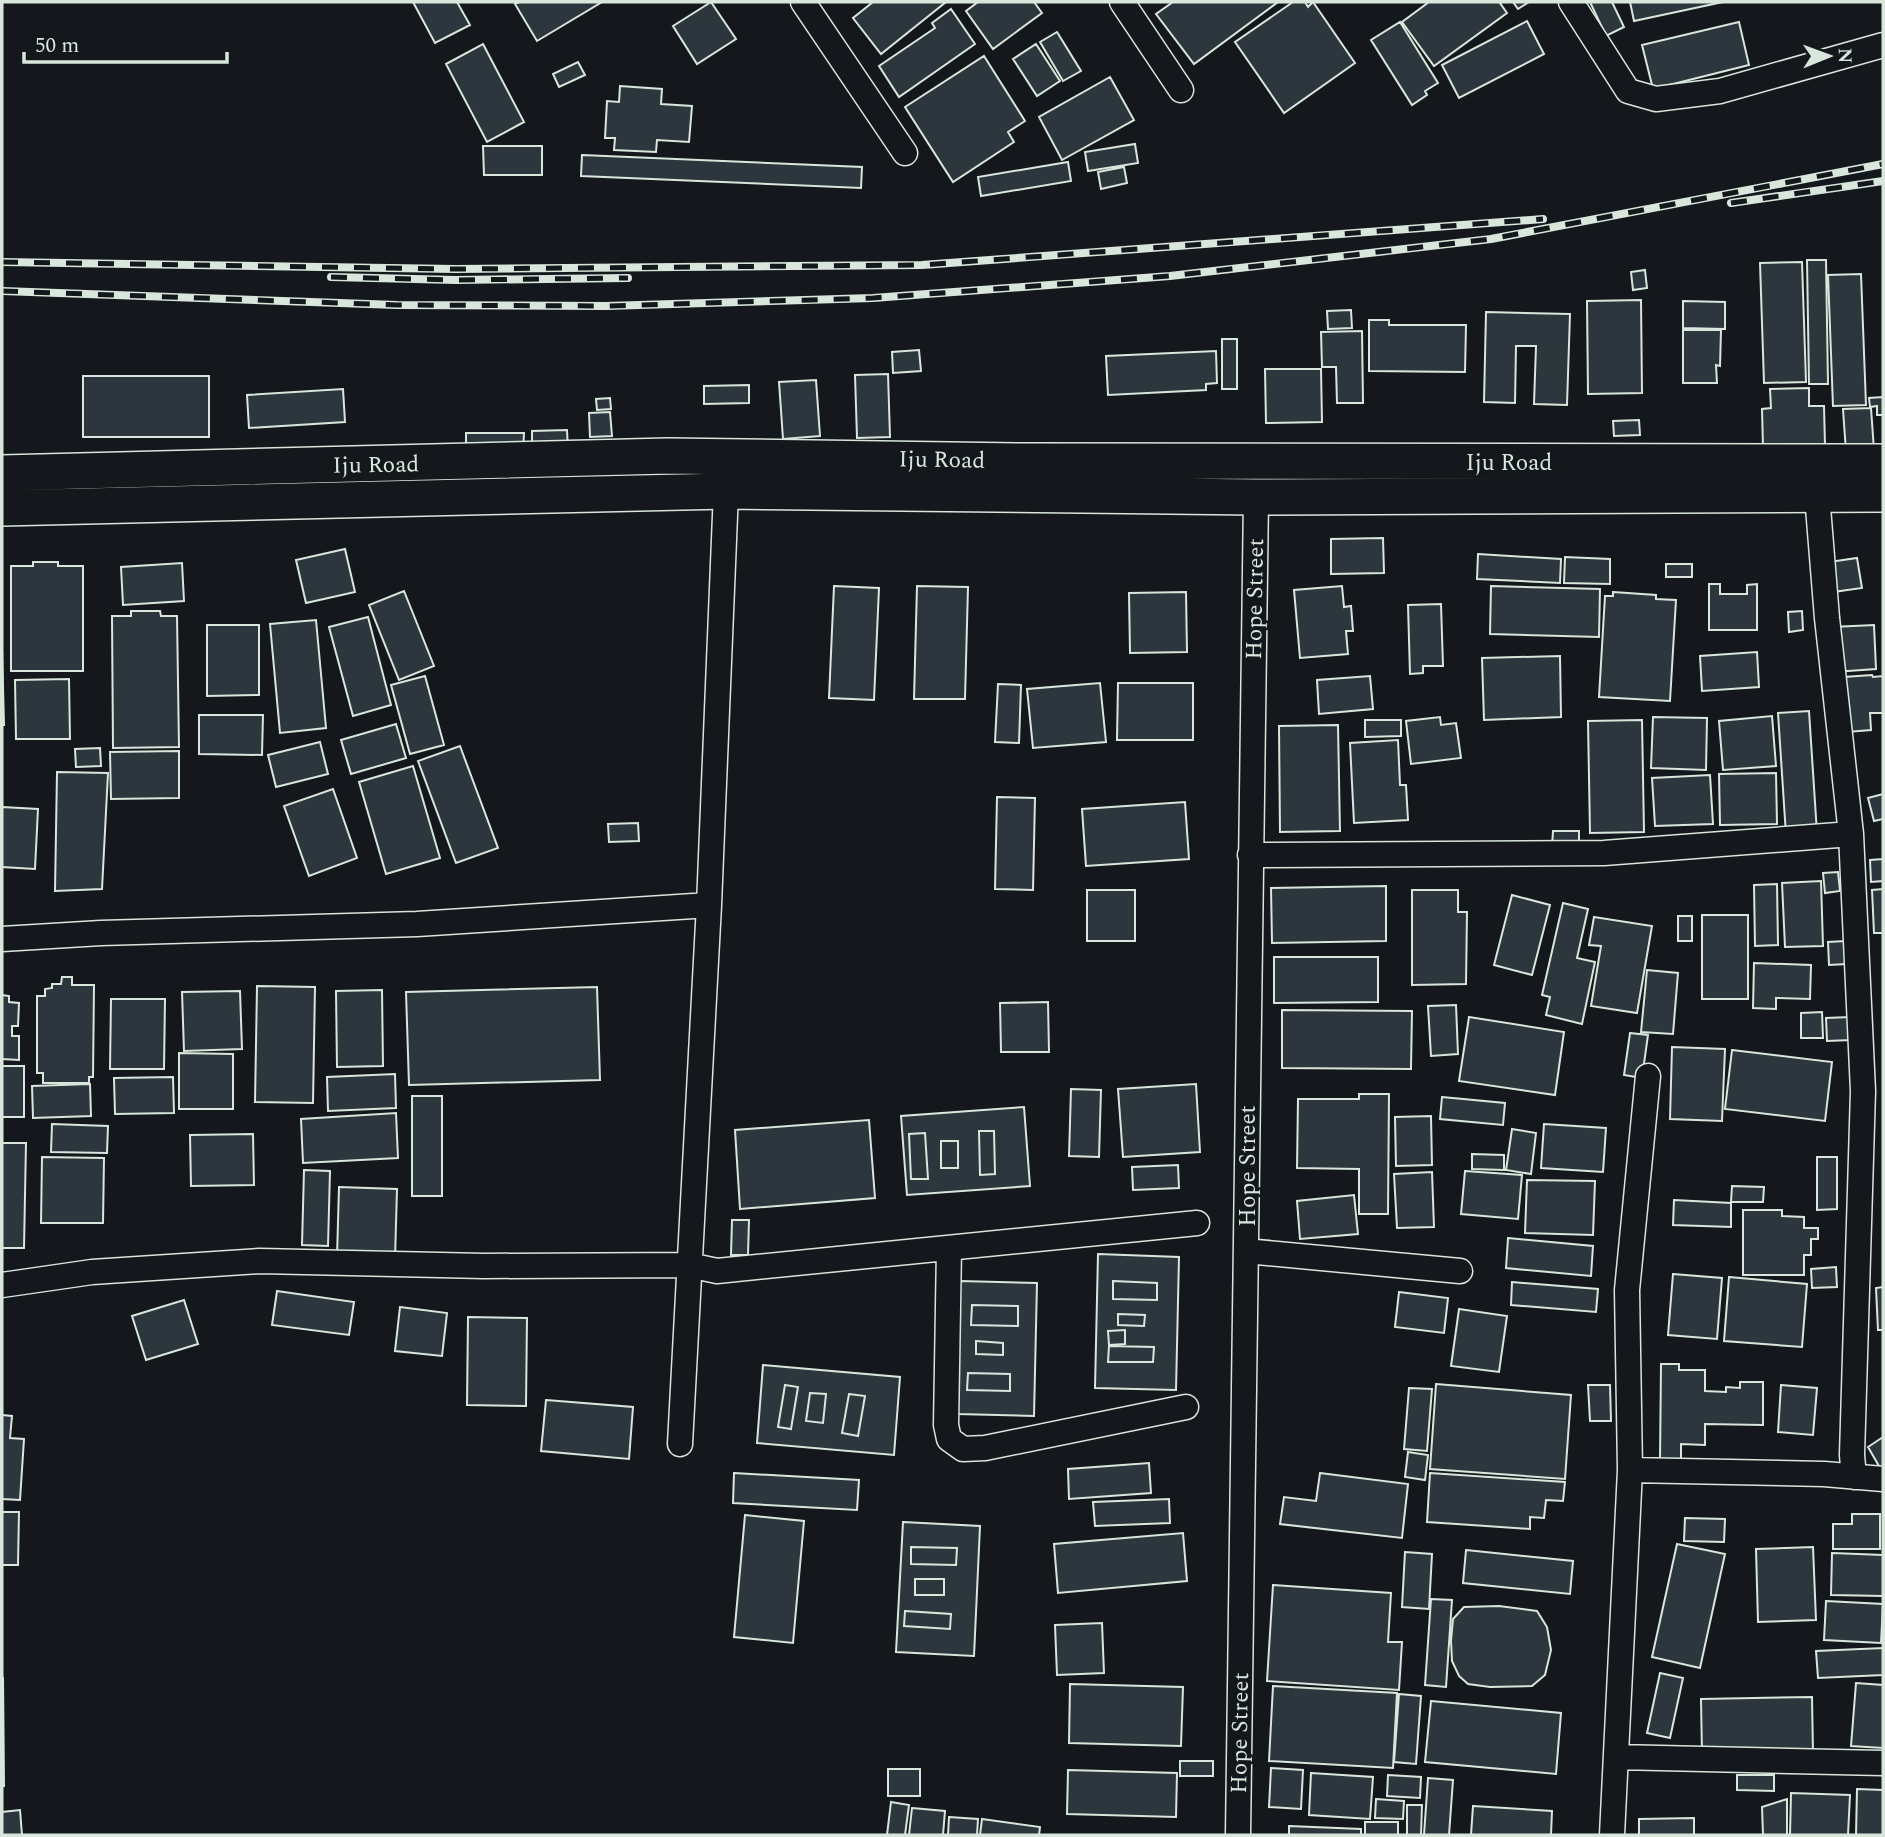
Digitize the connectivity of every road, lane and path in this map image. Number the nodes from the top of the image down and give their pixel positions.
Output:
1 (803, 2) edge
2 (1122, 2) edge
3 (1571, 2) edge
4 (1883, 45) edge
5 (1181, 90) dead end
6 (905, 153) dead end
7 (1883, 462) edge
8 (2, 473) edge
9 (726, 491) junction
10 (1883, 494) edge
11 (1817, 495) junction
12 (1256, 497) junction
13 (2, 508) edge
14 (1852, 834) junction
15 (1250, 855) junction
16 (709, 905) junction
17 (2, 939) edge
18 (1648, 1076) dead end
19 (1197, 1223) dead end
20 (948, 1248) junction
21 (1246, 1251) junction
22 (689, 1265) junction
23 (1460, 1271) dead end
24 (2, 1285) edge
25 (1186, 1407) dead end
26 (680, 1444) dead end
27 (1630, 1470) junction
28 (1854, 1476) junction
29 (1883, 1479) edge
30 (1616, 1757) junction
31 (1883, 1763) edge
32 (1238, 1835) edge
33 (1612, 1835) edge

1 - 6 street
2 - 5 street
3 - 4 street
7 - 8 main road, Iju Road
9 - 12 main road, Iju Road
9 - 13 main road, Iju Road
9 - 16 street
10 - 11 main road, Iju Road
11 - 12 main road, Iju Road
11 - 14 street
12 - 15 street, Hope Street
14 - 15 street
14 - 28 street
15 - 21 street, Hope Street
16 - 17 street
16 - 22 street
18 - 27 street
19 - 20 street
20 - 22 street
20 - 25 street
21 - 23 street
21 - 32 street, Hope Street
22 - 24 street
22 - 26 street
27 - 28 street
27 - 30 street
28 - 29 street
30 - 31 street
30 - 33 street

